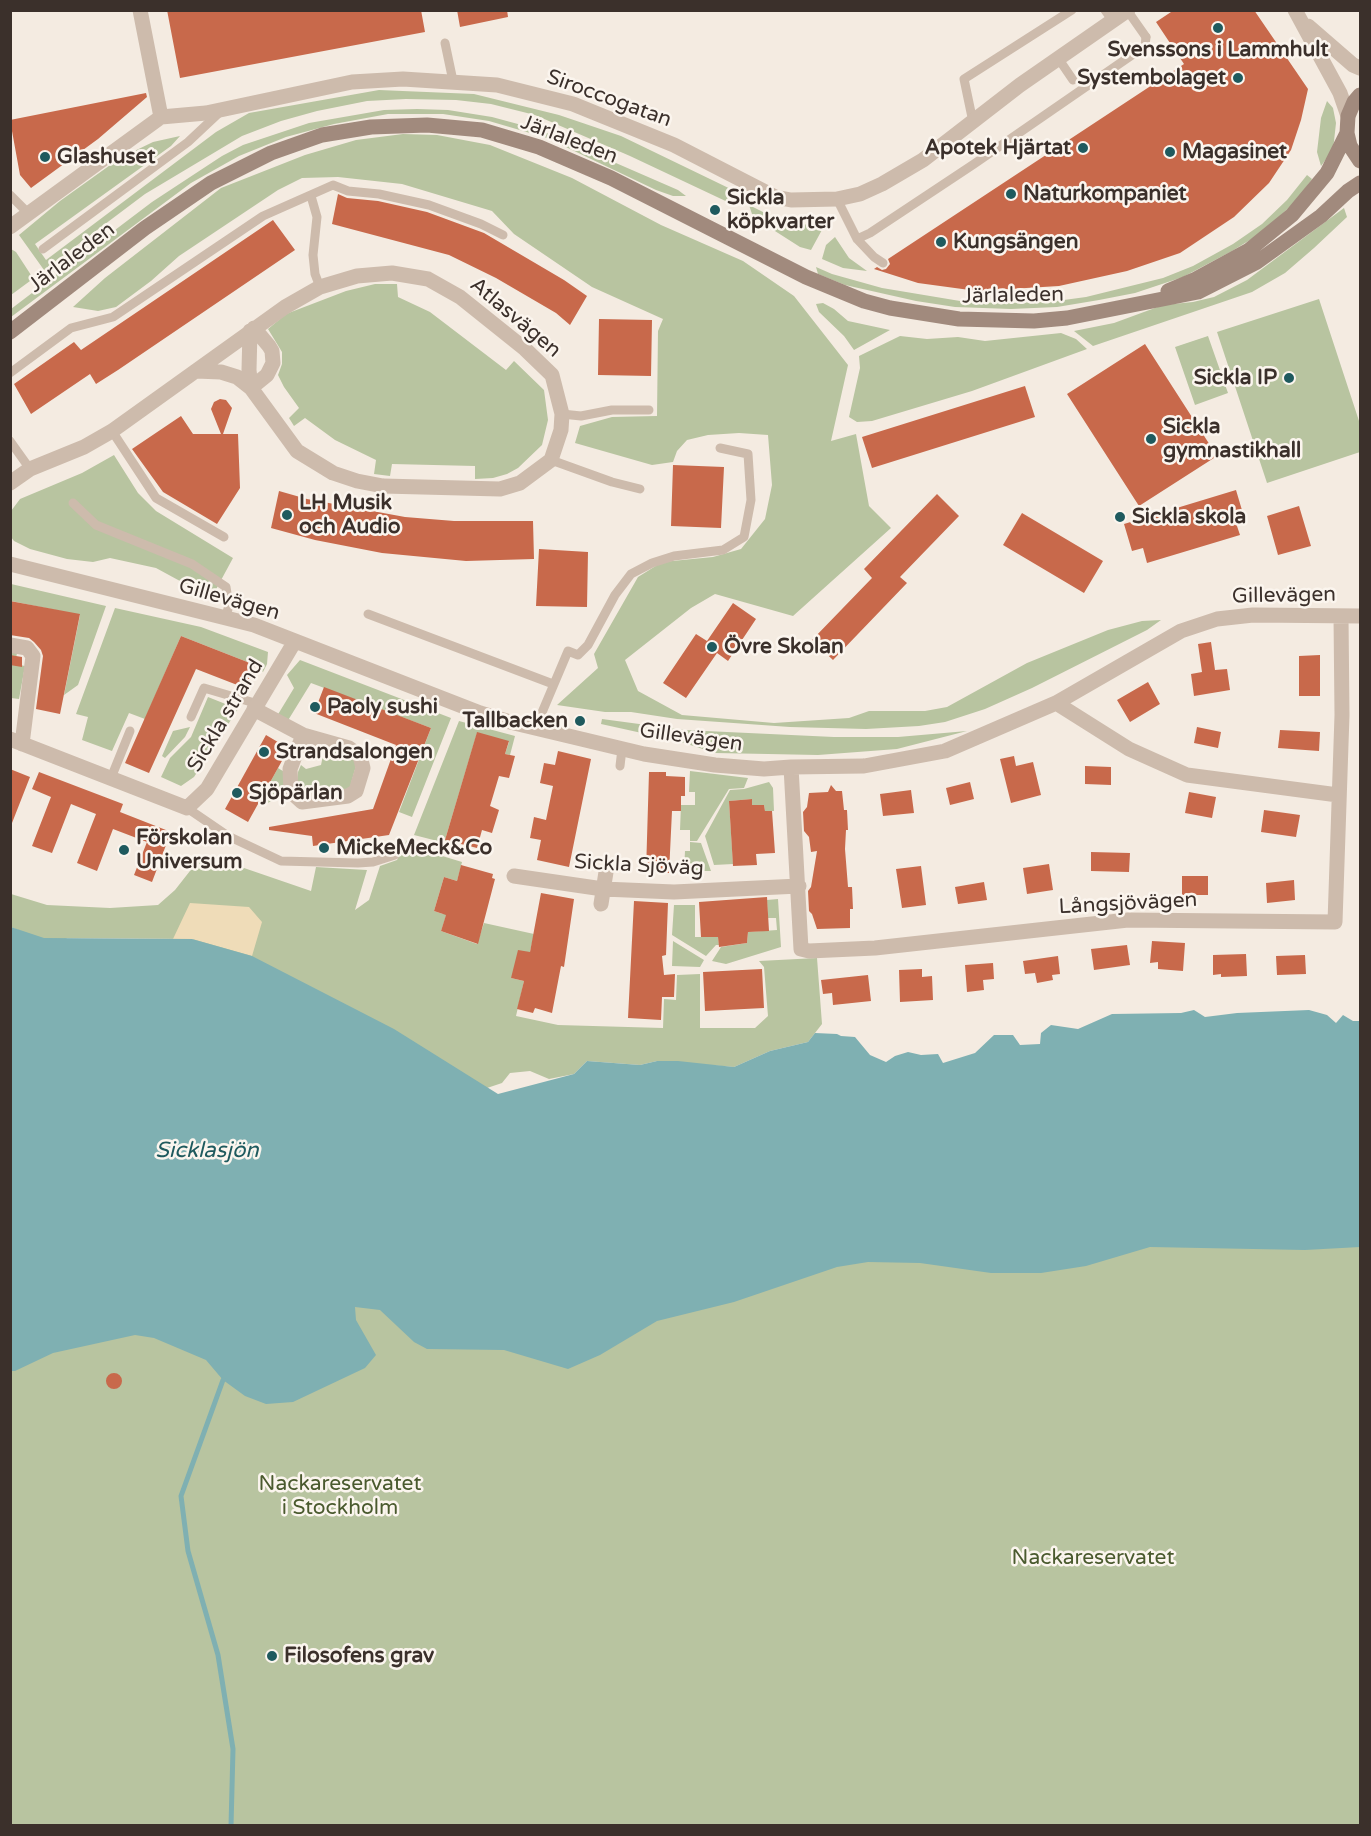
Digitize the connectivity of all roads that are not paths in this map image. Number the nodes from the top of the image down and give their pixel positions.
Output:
1 (140, 10) edge
2 (1072, 10) edge
3 (1127, 10) edge
4 (1298, 15) edge
5 (1109, 16) edge
6 (445, 43) dead end
7 (1058, 58) junction
8 (1360, 68) edge
9 (1073, 80) dead end
10 (453, 81) junction
11 (1360, 95) edge
12 (224, 108) junction
13 (1348, 116) junction
14 (161, 117) junction
15 (973, 122) junction
16 (1347, 133) junction
17 (1360, 161) edge
18 (1360, 183) edge
19 (10, 195) edge
20 (311, 196) junction
21 (837, 199) junction
22 (29, 214) junction
23 (10, 227) edge
24 (503, 235) dead end
25 (857, 239) junction
26 (43, 249) dead end
27 (883, 263) dead end
28 (320, 287) junction
29 (1141, 303) junction
30 (252, 330) junction
31 (10, 332) edge
32 (195, 371) junction
33 (10, 373) edge
34 (251, 388) junction
35 (650, 410) dead end
36 (562, 414) junction
37 (112, 431) junction
38 (10, 441) edge
39 (720, 448) dead end
40 (551, 460) junction
41 (30, 469) junction
42 (10, 483) edge
43 (640, 489) dead end
44 (73, 503) dead end
45 (224, 537) dead end
46 (10, 564) edge
47 (368, 614) dead end
48 (1341, 616) junction
49 (1360, 616) edge
50 (225, 618) junction
51 (295, 641) junction
52 (10, 645) edge
53 (553, 684) junction
54 (1056, 703) junction
55 (256, 707) junction
56 (191, 717) dead end
57 (535, 729) junction
58 (130, 731) dead end
59 (303, 735) junction
60 (16, 742) edge
61 (622, 749) junction
62 (620, 766) dead end
63 (791, 767) junction
64 (111, 778) junction
65 (1338, 795) junction
66 (187, 808) junction
67 (396, 855) dead end
68 (606, 872) dead end
69 (514, 876) dead end
70 (799, 886) junction
71 (602, 896) junction

1 - 14 street
2 - 15 lane
3 - 5 street, Siroccogatan
3 - 25 lane, bridge
4 - 8 street
4 - 13 street
5 - 7 street, Siroccogatan
6 - 10 lane
7 - 9 lane
7 - 15 street, Siroccogatan
10 - 12 street, Siroccogatan
10 - 21 street, Siroccogatan
11 - 13 main road
12 - 14 street, Siroccogatan
12 - 26 lane
13 - 16 main road
14 - 22 street
15 - 21 street, Siroccogatan
16 - 17 main road
16 - 29 main road, Järlaleden
18 - 29 main road, Järlaleden
19 - 22 lane
20 - 24 lane
20 - 28 lane
20 - 33 lane
21 - 25 lane
22 - 23 street
25 - 27 lane
28 - 30 street, Atlasvägen
28 - 36 street, Atlasvägen
29 - 31 main road, Järlaleden
30 - 32 street, Atlasvägen
30 - 34 street
30 - 34 street
32 - 34 street
32 - 37 street, Atlasvägen
34 - 40 street
35 - 36 lane
36 - 40 street, Atlasvägen
37 - 41 street, Atlasvägen
37 - 45 lane
38 - 41 lane
39 - 53 lane
40 - 43 lane
41 - 42 street, Atlasvägen
44 - 50 lane
46 - 50 street, Gillevägen
47 - 53 lane
48 - 49 street, Gillevägen
48 - 54 street, Gillevägen
48 - 65 street, Långsjövägen
50 - 51 street, Gillevägen
51 - 55 street, Sickla strand
51 - 57 street, Gillevägen
52 - 60 street
53 - 57 lane
54 - 63 street, Gillevägen
54 - 65 street
55 - 56 lane
55 - 59 street
55 - 66 street, Sickla strand
57 - 61 street, Gillevägen
58 - 64 lane
59 - 59 street
60 - 64 street
61 - 62 lane
61 - 63 street, Gillevägen
63 - 70 street, Långsjövägen
64 - 66 street
65 - 70 street, Långsjövägen
66 - 67 lane
68 - 71 street
69 - 71 street, Sickla Sjöväg
70 - 71 street, Sickla Sjöväg

